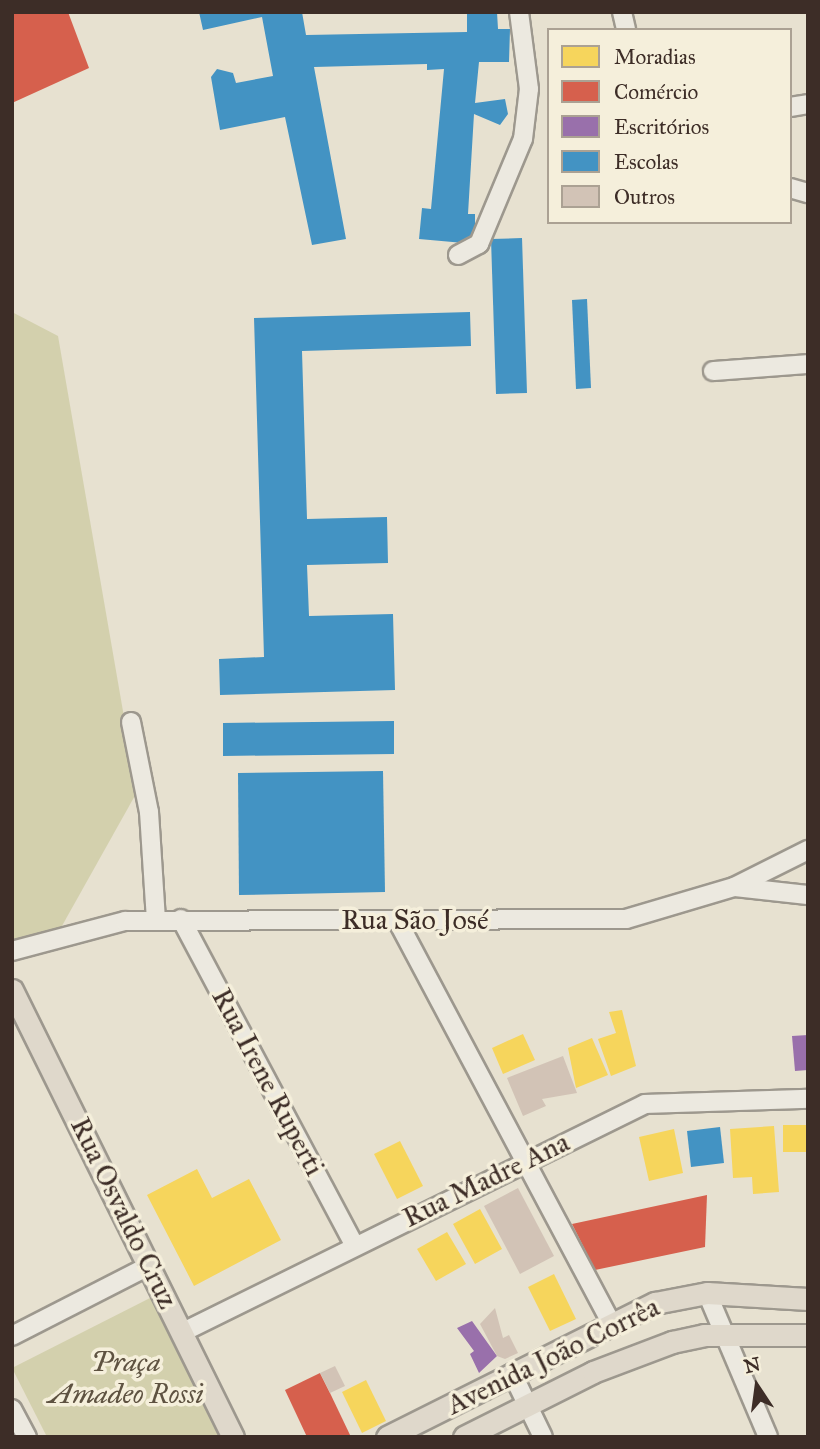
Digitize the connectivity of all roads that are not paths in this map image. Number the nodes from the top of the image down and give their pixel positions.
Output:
1 (519, 12) edge
2 (458, 255) dead end
3 (808, 364) edge
4 (713, 371) dead end
5 (131, 722) dead end
6 (808, 850) edge
7 (734, 887) junction
8 (808, 895) edge
9 (180, 919) junction
10 (156, 920) junction
11 (397, 920) junction
12 (12, 951) edge
13 (12, 990) edge
14 (808, 1099) edge
15 (523, 1160) junction
16 (355, 1246) junction
17 (151, 1265) junction
18 (707, 1293) junction
19 (808, 1299) edge
20 (610, 1321) junction
21 (183, 1332) junction
22 (723, 1334) junction
23 (808, 1335) edge
24 (12, 1336) edge
25 (512, 1373) junction
26 (528, 1404) junction
27 (12, 1409) edge
28 (27, 1437) edge
29 (233, 1437) edge
30 (387, 1437) edge
31 (464, 1437) edge
32 (543, 1437) edge
33 (768, 1437) edge

1 - 2 street
3 - 4 street
5 - 10 street
6 - 7 street, Rua São José
7 - 8 street
7 - 11 street, Rua São José
9 - 10 street, Rua São José
9 - 11 street, Rua São José
9 - 16 street, Rua Irene Ruperti
10 - 12 street, Rua São José
11 - 15 street
13 - 17 main road, Rua Osvaldo Cruz
14 - 15 street, Rua Madre Ana
15 - 16 street, Rua Madre Ana
15 - 20 street
16 - 21 street, Rua Madre Ana
17 - 21 main road, Rua Osvaldo Cruz
17 - 24 street
18 - 19 main road, Avenida João Corrêa
18 - 20 main road, Avenida João Corrêa
18 - 22 street
20 - 25 main road, Avenida João Corrêa
21 - 29 main road, Rua Osvaldo Cruz
22 - 23 main road, Avenida João Corrêa
22 - 26 main road, Avenida João Corrêa
22 - 33 street
25 - 26 street
25 - 30 main road, Avenida João Corrêa
26 - 31 main road, Avenida João Corrêa
26 - 32 street
27 - 28 street

